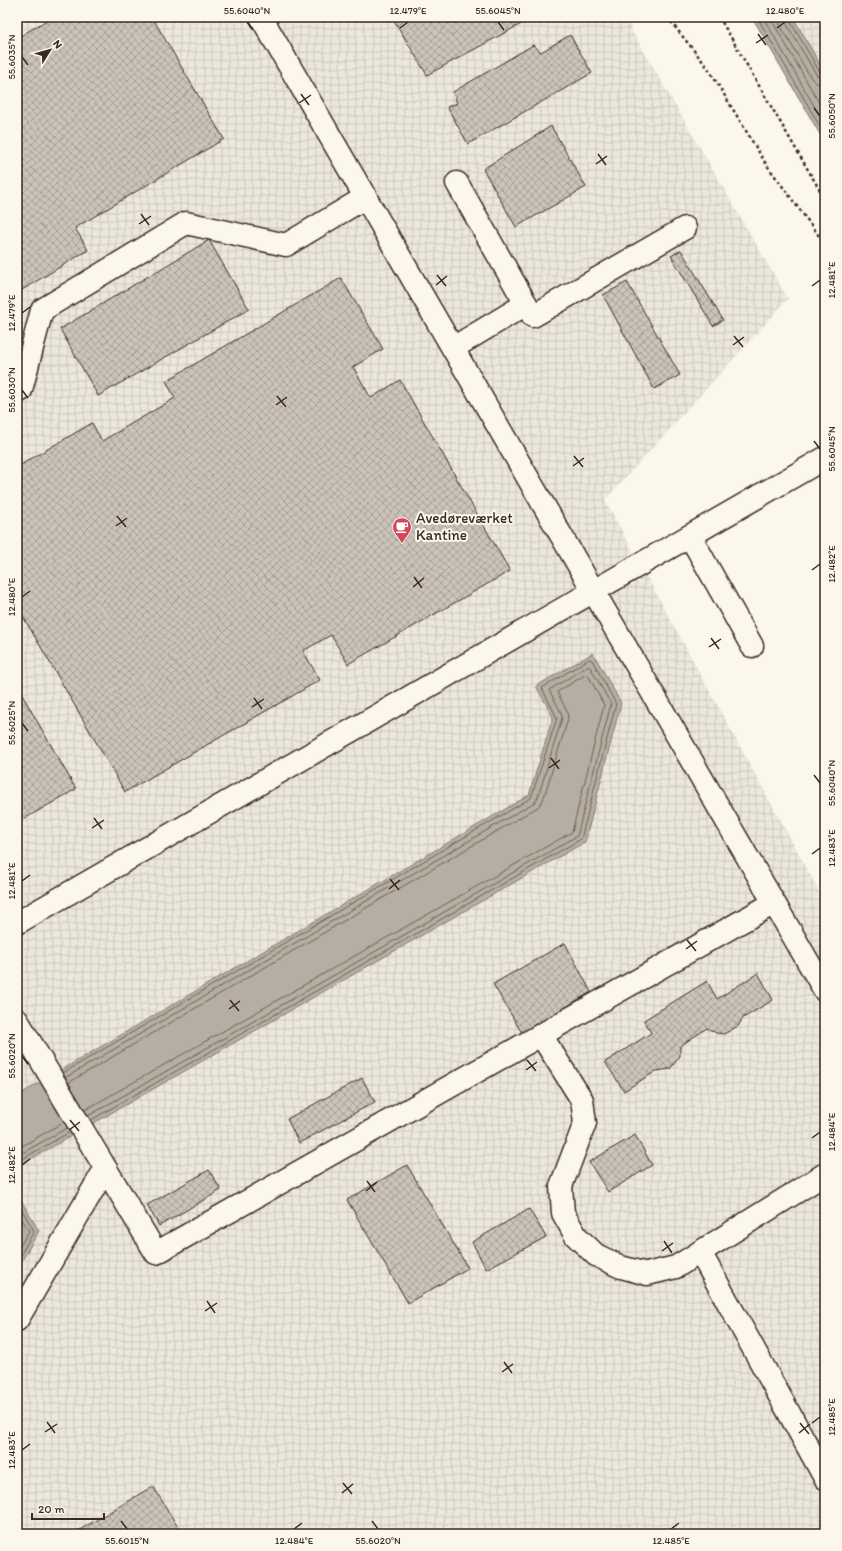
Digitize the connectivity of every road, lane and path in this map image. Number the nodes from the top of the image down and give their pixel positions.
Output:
1 (261, 17) edge
2 (667, 17) edge
3 (719, 17) edge
4 (457, 183) dead end
5 (366, 198) junction
6 (825, 199) edge
7 (685, 228) dead end
8 (825, 244) edge
9 (526, 304) junction
10 (452, 348) junction
11 (17, 392) edge
12 (825, 458) edge
13 (690, 536) junction
14 (593, 590) junction
15 (752, 646) dead end
16 (774, 903) junction
17 (17, 924) edge
18 (825, 991) edge
19 (17, 1020) edge
20 (541, 1035) junction
21 (105, 1169) junction
22 (825, 1174) edge
23 (700, 1252) junction
24 (17, 1320) edge
25 (825, 1478) edge

1 - 5 lane
2 - 8 path
3 - 6 path
4 - 9 lane
5 - 10 lane
5 - 11 lane
7 - 9 lane
9 - 10 lane
10 - 14 lane
12 - 13 lane
13 - 14 lane
13 - 15 lane
14 - 16 lane
14 - 17 lane
16 - 18 lane
16 - 20 lane
19 - 21 lane
20 - 21 lane
20 - 23 lane
21 - 24 lane
22 - 23 lane
23 - 25 lane

